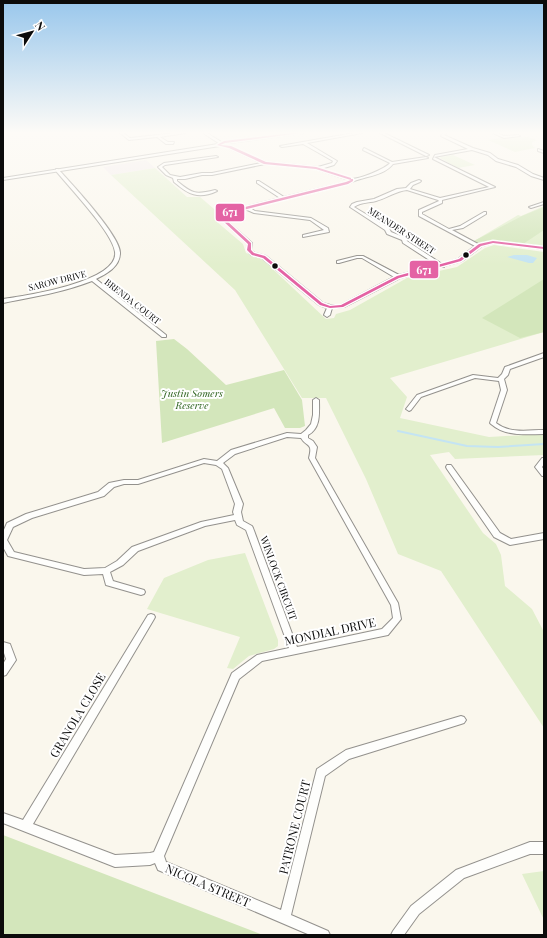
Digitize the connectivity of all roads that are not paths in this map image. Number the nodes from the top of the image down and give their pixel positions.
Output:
1 (16, 177) edge
2 (63, 177) edge
3 (170, 177) edge
4 (190, 177) edge
5 (343, 177) edge
6 (366, 177) edge
7 (473, 177) edge
8 (175, 178) junction
9 (3, 179) edge
10 (352, 180) junction
11 (419, 181) dead end
12 (258, 182) dead end
13 (407, 189) junction
14 (215, 191) dead end
15 (283, 198) junction
16 (440, 199) junction
17 (544, 203) edge
18 (530, 207) dead end
19 (246, 208) junction
20 (485, 213) dead end
21 (448, 230) junction
22 (306, 236) dead end
23 (478, 246) junction
24 (544, 248) edge
25 (338, 262) dead end
26 (442, 266) junction
27 (398, 277) junction
28 (93, 279) junction
29 (3, 301) edge
30 (330, 307) junction
31 (326, 316) dead end
32 (164, 336) dead end
33 (544, 355) edge
34 (501, 380) junction
35 (316, 400) dead end
36 (409, 409) dead end
37 (544, 432) edge
38 (305, 436) junction
39 (544, 460) edge
40 (218, 463) junction
41 (449, 467) dead end
42 (544, 474) edge
43 (238, 517) junction
44 (544, 536) edge
45 (4, 538) edge
46 (106, 571) junction
47 (141, 592) dead end
48 (151, 617) dead end
49 (3, 646) edge
50 (294, 651) junction
51 (3, 672) edge
52 (461, 720) dead end
53 (3, 818) edge
54 (26, 826) junction
55 (544, 848) edge
56 (158, 856) junction
57 (285, 918) junction
58 (324, 935) edge
59 (397, 935) edge

1 - 9 street
2 - 28 street, SAROW DRIVE
3 - 8 street
4 - 8 street
5 - 10 street
6 - 10 street
7 - 16 street
8 - 14 street
10 - 15 street
11 - 13 street
12 - 15 street
13 - 16 street
13 - 26 street, MEANDER STREET
15 - 19 street
16 - 21 street
17 - 18 street
19 - 22 street
19 - 30 street
20 - 21 street
21 - 23 street
23 - 24 street
23 - 26 street
25 - 27 street
26 - 27 street
27 - 30 street
28 - 29 street, SAROW DRIVE
28 - 32 street, BRENDA COURT
30 - 31 street
33 - 34 street
34 - 36 street
34 - 37 street
35 - 38 street
38 - 40 street
38 - 50 street, MONDIAL DRIVE
39 - 42 street
40 - 43 street
40 - 45 street
41 - 44 street
43 - 46 street
43 - 50 street, WINLOCK CIRCUIT
45 - 46 street
46 - 47 street
48 - 54 street, GRANOLA CLOSE
49 - 51 street
50 - 56 street, MONDIAL DRIVE
52 - 57 street, PATRONE COURT
53 - 54 street, NICOLA STREET
54 - 56 street, NICOLA STREET
55 - 59 street
56 - 57 street, NICOLA STREET
57 - 58 street, NICOLA STREET

